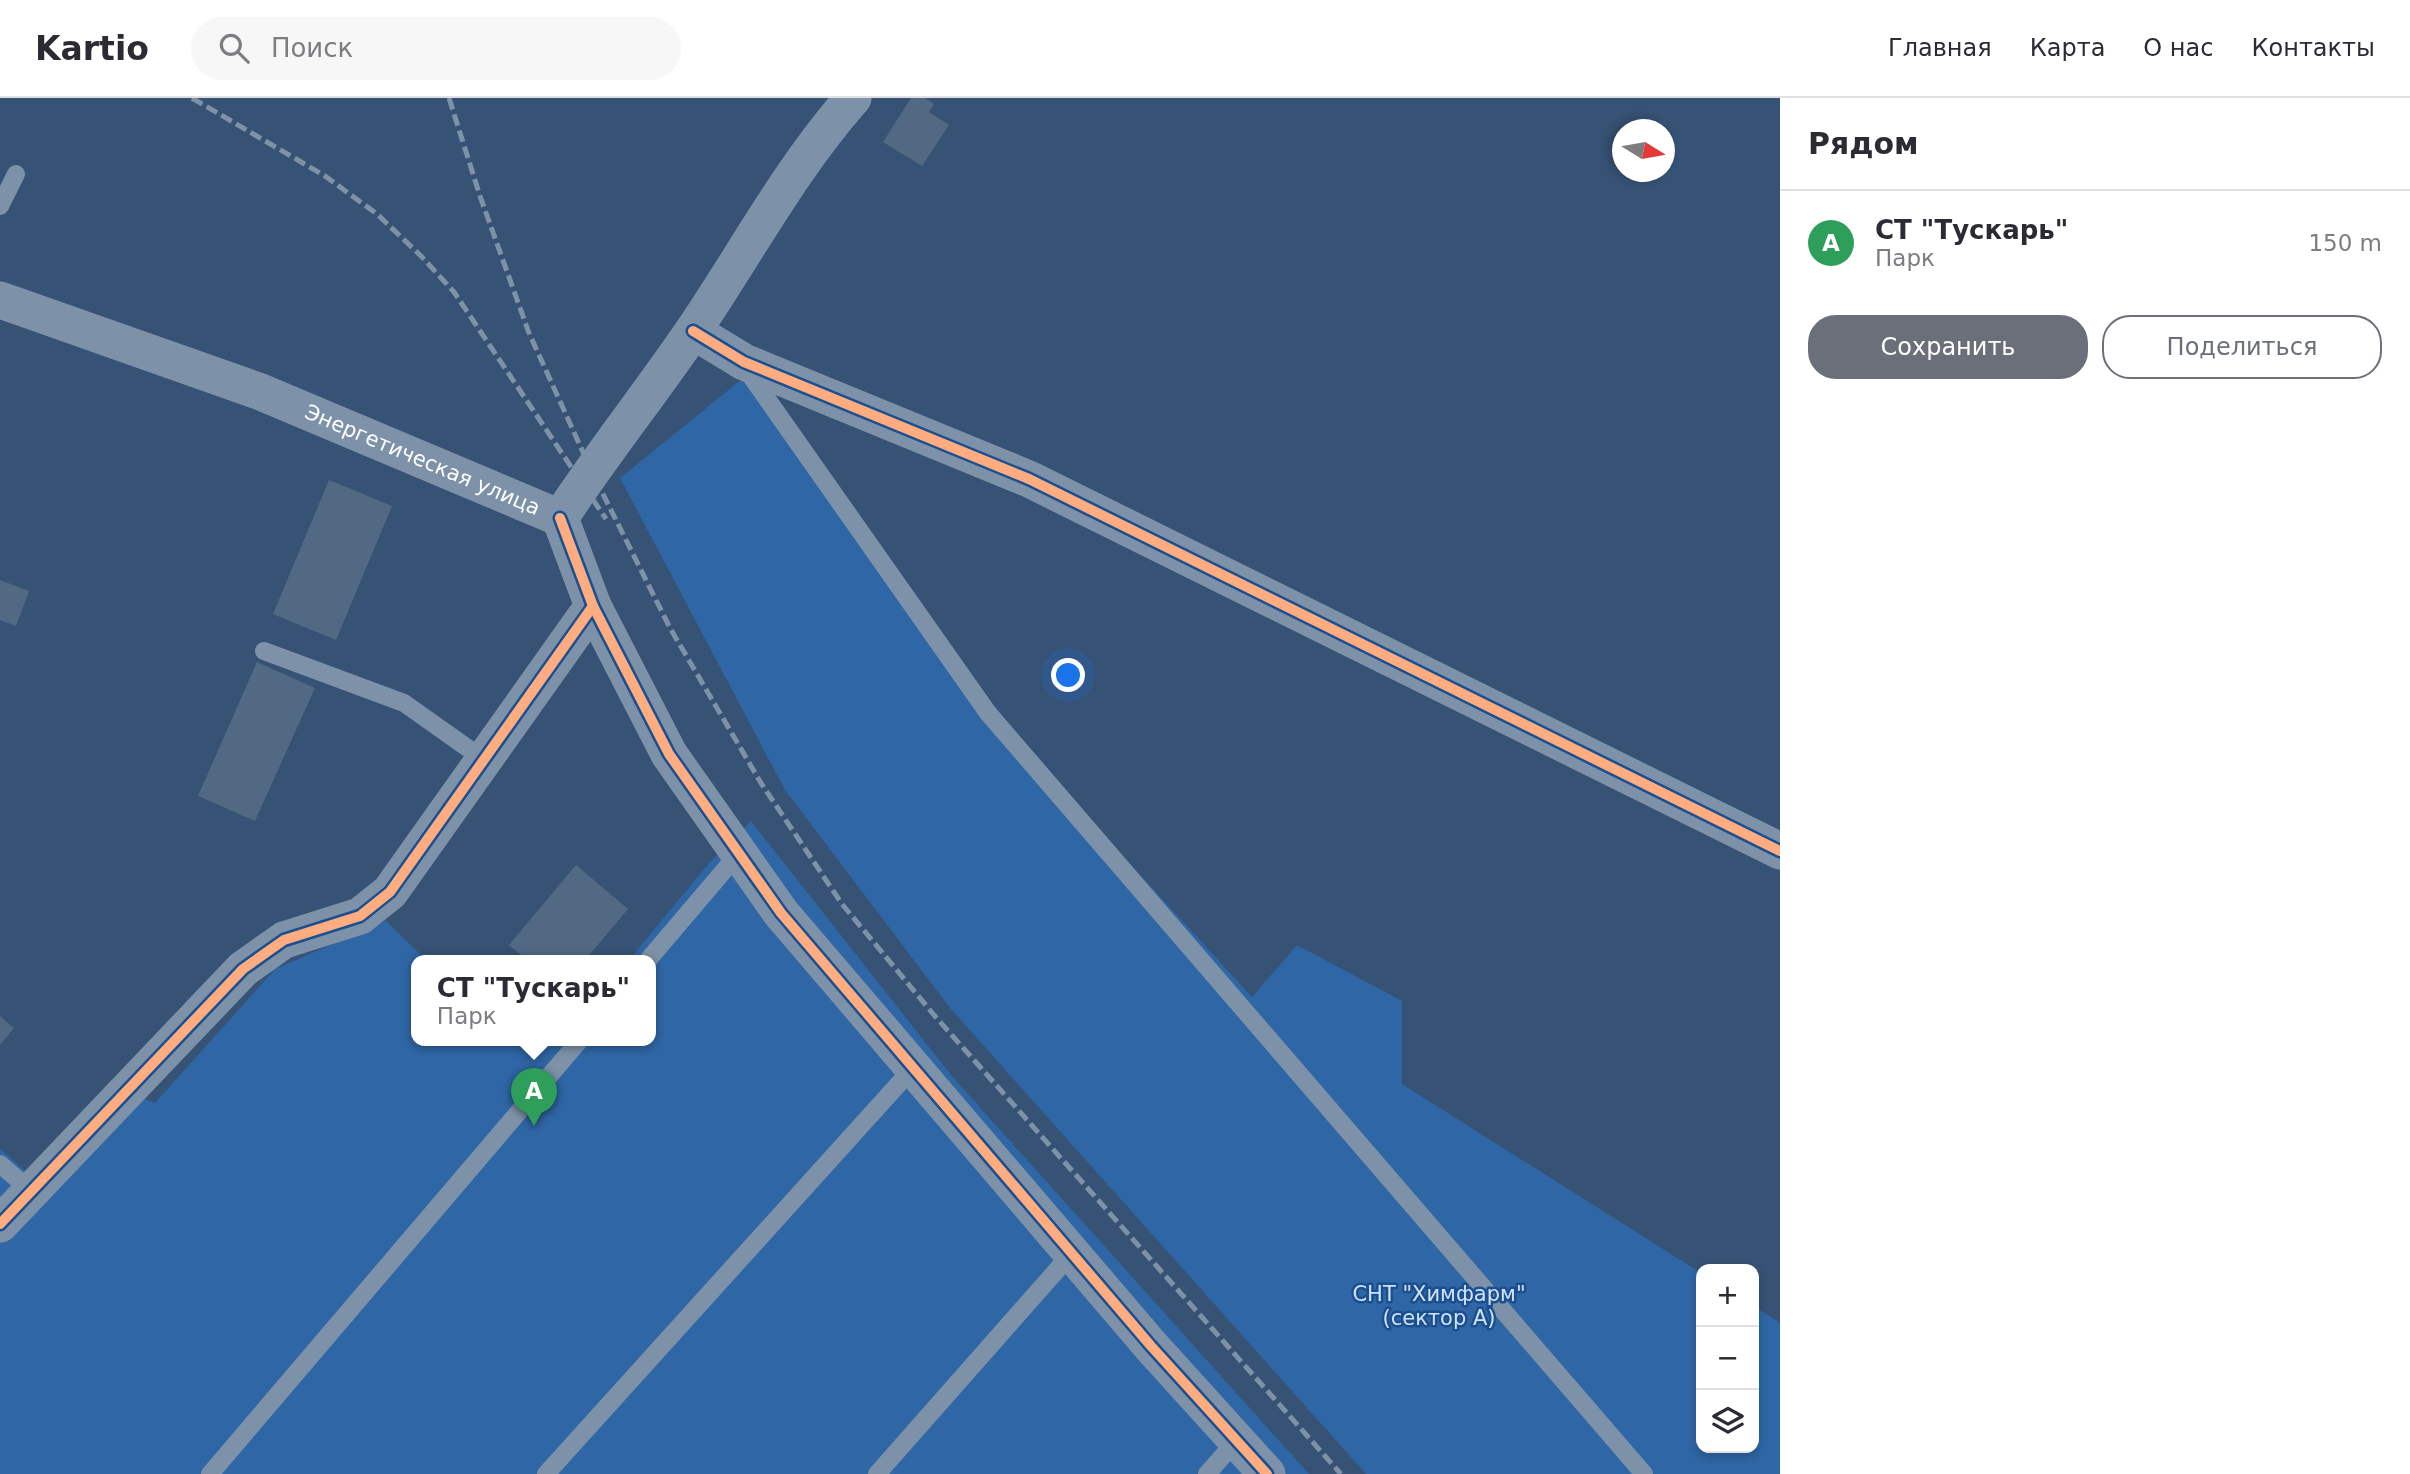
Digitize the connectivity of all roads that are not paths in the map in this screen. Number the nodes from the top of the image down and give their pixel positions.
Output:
1 (853, 98) edge
2 (16, 174) dead end
3 (0, 206) edge
4 (0, 300) edge
5 (693, 331) junction
6 (744, 362) junction
7 (560, 518) junction
8 (593, 606) junction
9 (264, 651) dead end
10 (486, 761) junction
11 (1780, 851) edge
12 (739, 853) junction
13 (652, 955) edge
14 (575, 1046) edge
15 (913, 1068) junction
16 (0, 1164) edge
17 (30, 1190) junction
18 (0, 1224) edge
19 (1072, 1253) junction
20 (1237, 1440) junction
21 (210, 1474) edge
22 (546, 1474) edge
23 (877, 1474) edge
24 (1207, 1474) edge
25 (1267, 1474) edge
26 (1644, 1474) edge

1 - 5 street, Энергетическая улица
2 - 3 lane
4 - 7 street, Энергетическая улица
5 - 6 street
5 - 7 street, Энергетическая улица
6 - 11 street
6 - 26 lane
7 - 8 street
8 - 10 street
8 - 12 street
9 - 10 lane
10 - 17 street
12 - 13 lane
12 - 15 street
14 - 21 lane
15 - 19 street
15 - 22 lane
16 - 17 lane
17 - 18 street
19 - 20 street
19 - 23 lane
20 - 24 lane
20 - 25 street

